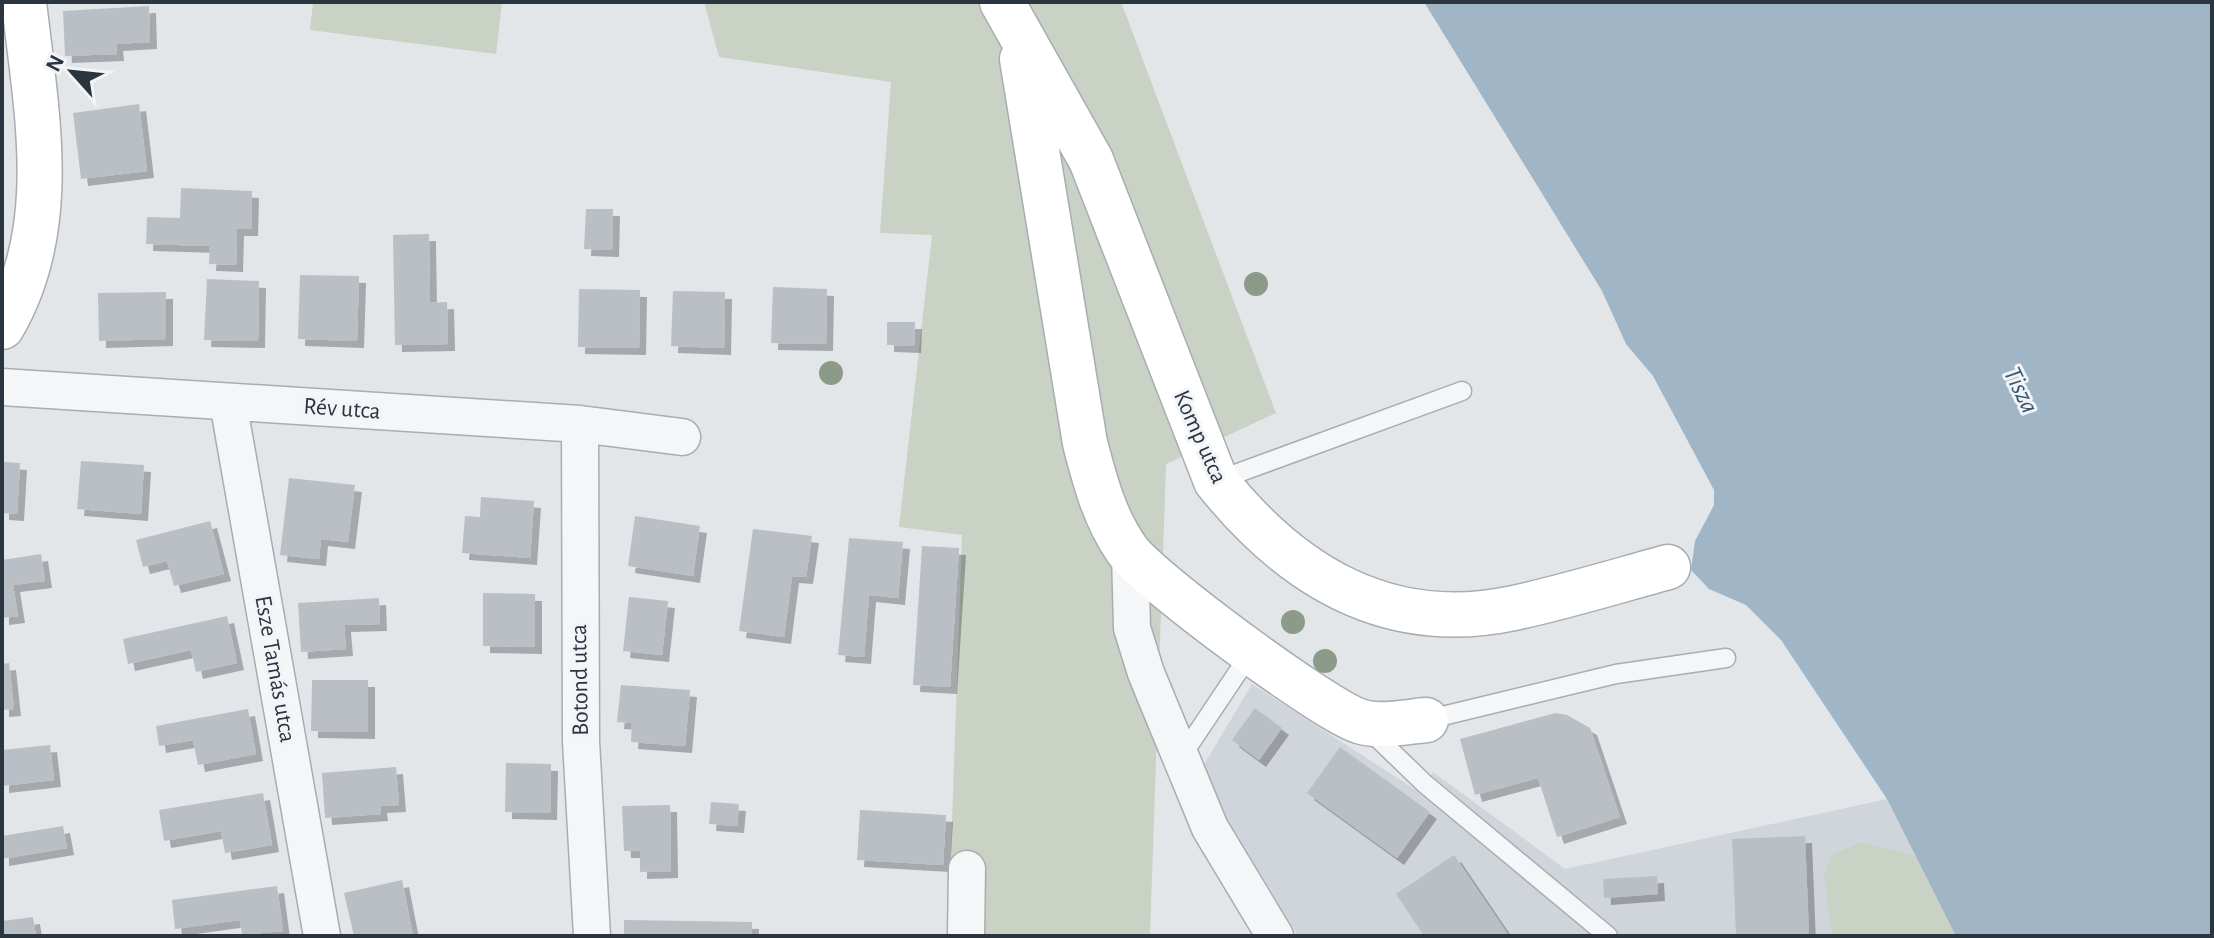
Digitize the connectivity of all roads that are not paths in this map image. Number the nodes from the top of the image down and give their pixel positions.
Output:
1 (24, 2) edge
2 (1009, 13) edge
3 (2, 327) edge
4 (2, 387) edge
5 (1462, 391) dead end
6 (228, 402) junction
7 (580, 424) junction
8 (682, 437) dead end
9 (1216, 481) junction
10 (1130, 553) junction
11 (1668, 567) dead end
12 (1252, 651) junction
13 (1726, 658) dead end
14 (1426, 720) joint
15 (1359, 721) junction
16 (1181, 757) junction
17 (967, 869) dead end
18 (322, 936) edge
19 (592, 936) edge
20 (966, 936) edge
21 (1275, 936) edge
22 (1608, 936) edge

1 - 3 main road
2 - 9 main road, Komp utca
2 - 10 main road, Komp utca
4 - 6 street, Rév utca
5 - 9 lane
6 - 7 street, Rév utca
6 - 18 street, Esze Tamás utca
7 - 8 street, Rév utca
7 - 19 street, Botond utca
9 - 11 main road, Komp utca
10 - 12 main road, Komp utca
10 - 16 street
12 - 15 main road, Komp utca
12 - 16 lane
13 - 14 lane
14 - 15 main road
15 - 22 lane
16 - 21 street
17 - 20 street

